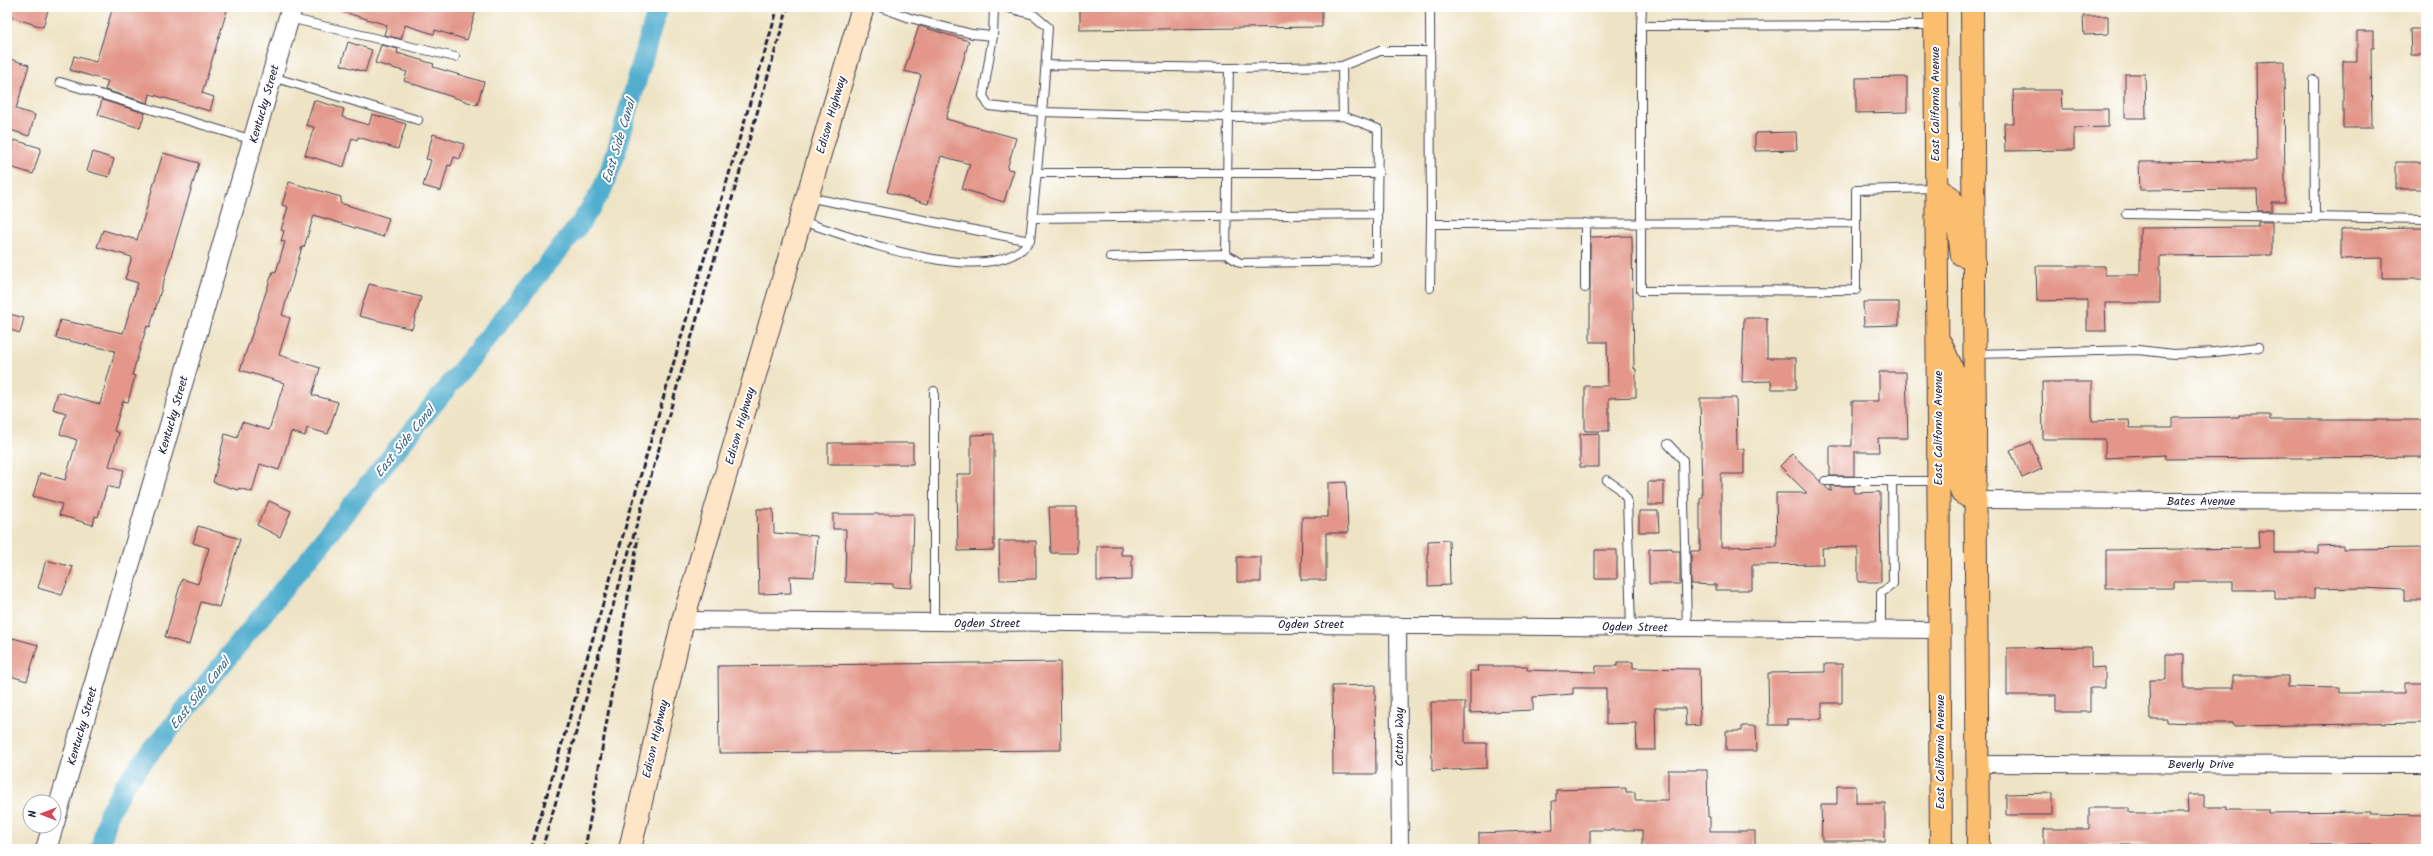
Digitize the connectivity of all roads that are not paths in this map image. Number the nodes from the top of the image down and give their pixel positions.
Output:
1 (863, 7) edge
2 (880, 7) edge
3 (976, 7) edge
4 (982, 7) edge
5 (994, 7) edge
6 (1006, 7) edge
7 (1430, 7) edge
8 (1642, 7) edge
9 (1972, 7) edge
10 (291, 12) edge
11 (1935, 16) edge
12 (1641, 26) junction
13 (994, 36) junction
14 (1431, 50) junction
15 (455, 57) dead end
16 (1046, 65) junction
17 (1342, 66) junction
18 (1229, 68) junction
19 (272, 77) junction
20 (2314, 80) dead end
21 (60, 82) dead end
22 (1042, 112) junction
23 (1343, 116) junction
24 (1228, 117) junction
25 (418, 120) dead end
26 (254, 140) junction
27 (1037, 173) junction
28 (1227, 173) junction
29 (1379, 173) junction
30 (1936, 188) junction
31 (807, 197) junction
32 (1377, 214) junction
33 (2126, 214) dead end
34 (1227, 215) junction
35 (1032, 218) junction
36 (2315, 218) junction
37 (2426, 219) edge
38 (800, 221) junction
39 (1640, 222) junction
40 (1585, 223) junction
41 (1856, 223) junction
42 (1431, 224) junction
43 (1030, 241) junction
44 (1226, 254) junction
45 (1110, 257) dead end
46 (1430, 288) dead end
47 (1585, 288) dead end
48 (1938, 338) junction
49 (2259, 347) dead end
50 (1974, 351) junction
51 (934, 391) dead end
52 (1668, 444) dead end
53 (1607, 480) dead end
54 (1825, 480) dead end
55 (1892, 480) junction
56 (1938, 480) junction
57 (1975, 500) junction
58 (2426, 502) edge
59 (683, 620) junction
60 (934, 623) junction
61 (1398, 625) junction
62 (1631, 627) junction
63 (1687, 628) junction
64 (1881, 630) junction
65 (1939, 630) junction
66 (1977, 764) junction
67 (2426, 765) edge
68 (62, 796) edge
69 (51, 834) edge
70 (46, 849) edge
71 (630, 849) edge
72 (1400, 849) edge
73 (1941, 849) edge
74 (1978, 849) edge

1 - 31 main road, Edison Highway
2 - 13 lane
3 - 4 lane
5 - 13 lane
6 - 16 lane
7 - 14 lane
8 - 12 lane
9 - 50 main road
10 - 15 lane
10 - 19 street, Kentucky Street
11 - 12 lane
11 - 30 main road, East California Avenue
12 - 39 lane
13 - 22 lane
14 - 17 lane
14 - 42 lane
16 - 18 lane
16 - 22 lane
17 - 18 lane
17 - 23 lane
18 - 24 lane
19 - 25 lane
19 - 26 street, Kentucky Street
20 - 36 lane
21 - 26 lane
22 - 24 lane
22 - 27 lane
23 - 24 lane
23 - 29 lane
24 - 28 lane
26 - 68 street, Kentucky Street
27 - 28 lane
27 - 35 lane
28 - 29 lane
28 - 34 lane
29 - 32 lane
30 - 41 lane
30 - 48 main road, East California Avenue
30 - 50 main road
31 - 38 main road, Edison Highway
31 - 43 lane
32 - 34 lane
32 - 44 lane
33 - 36 lane
34 - 35 lane
34 - 44 lane
35 - 43 lane
36 - 37 lane
38 - 43 lane
38 - 59 main road, Edison Highway
39 - 40 lane
39 - 41 lane
39 - 41 lane
40 - 42 lane
40 - 47 lane
42 - 46 lane
44 - 45 lane
48 - 56 main road, East California Avenue
48 - 57 main road
49 - 50 lane
50 - 57 main road
51 - 60 lane
52 - 63 lane
53 - 62 lane
54 - 55 lane
55 - 56 lane
55 - 64 lane
56 - 65 main road, East California Avenue
57 - 58 street, Bates Avenue
57 - 66 main road
59 - 60 street, Ogden Street
59 - 71 main road, Edison Highway
60 - 61 street, Ogden Street
61 - 62 street, Ogden Street
61 - 72 street, Cotton Way
62 - 63 street, Ogden Street
63 - 64 street, Ogden Street
64 - 65 street, Ogden Street
65 - 73 main road, East California Avenue
66 - 67 street, Beverly Drive
66 - 74 main road
69 - 70 street

